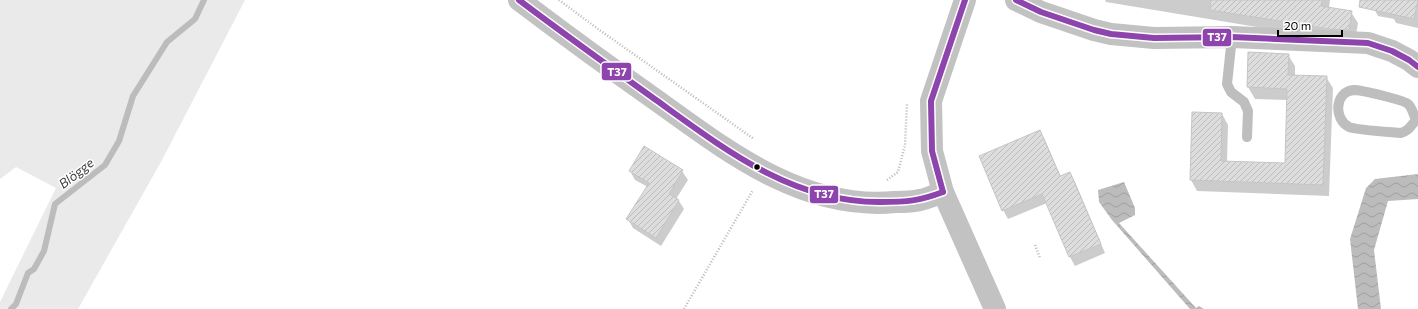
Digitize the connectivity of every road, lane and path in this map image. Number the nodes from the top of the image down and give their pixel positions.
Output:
1 (518, 0) edge
2 (559, 0) edge
3 (965, 0) edge
4 (1016, 0) edge
5 (1232, 37) junction
6 (1418, 67) edge
7 (908, 98) dead end
8 (1417, 120) edge
9 (1247, 137) dead end
10 (756, 140) dead end
11 (763, 172) junction
12 (882, 184) dead end
13 (943, 192) junction
14 (1035, 245) dead end
15 (1040, 258) dead end
16 (684, 309) edge
17 (995, 309) edge

1 - 11 street
2 - 10 path
3 - 13 street
4 - 5 street
5 - 6 street
5 - 9 lane
7 - 12 path
8 - 8 lane
11 - 13 street
11 - 16 path
13 - 17 street
14 - 15 path

